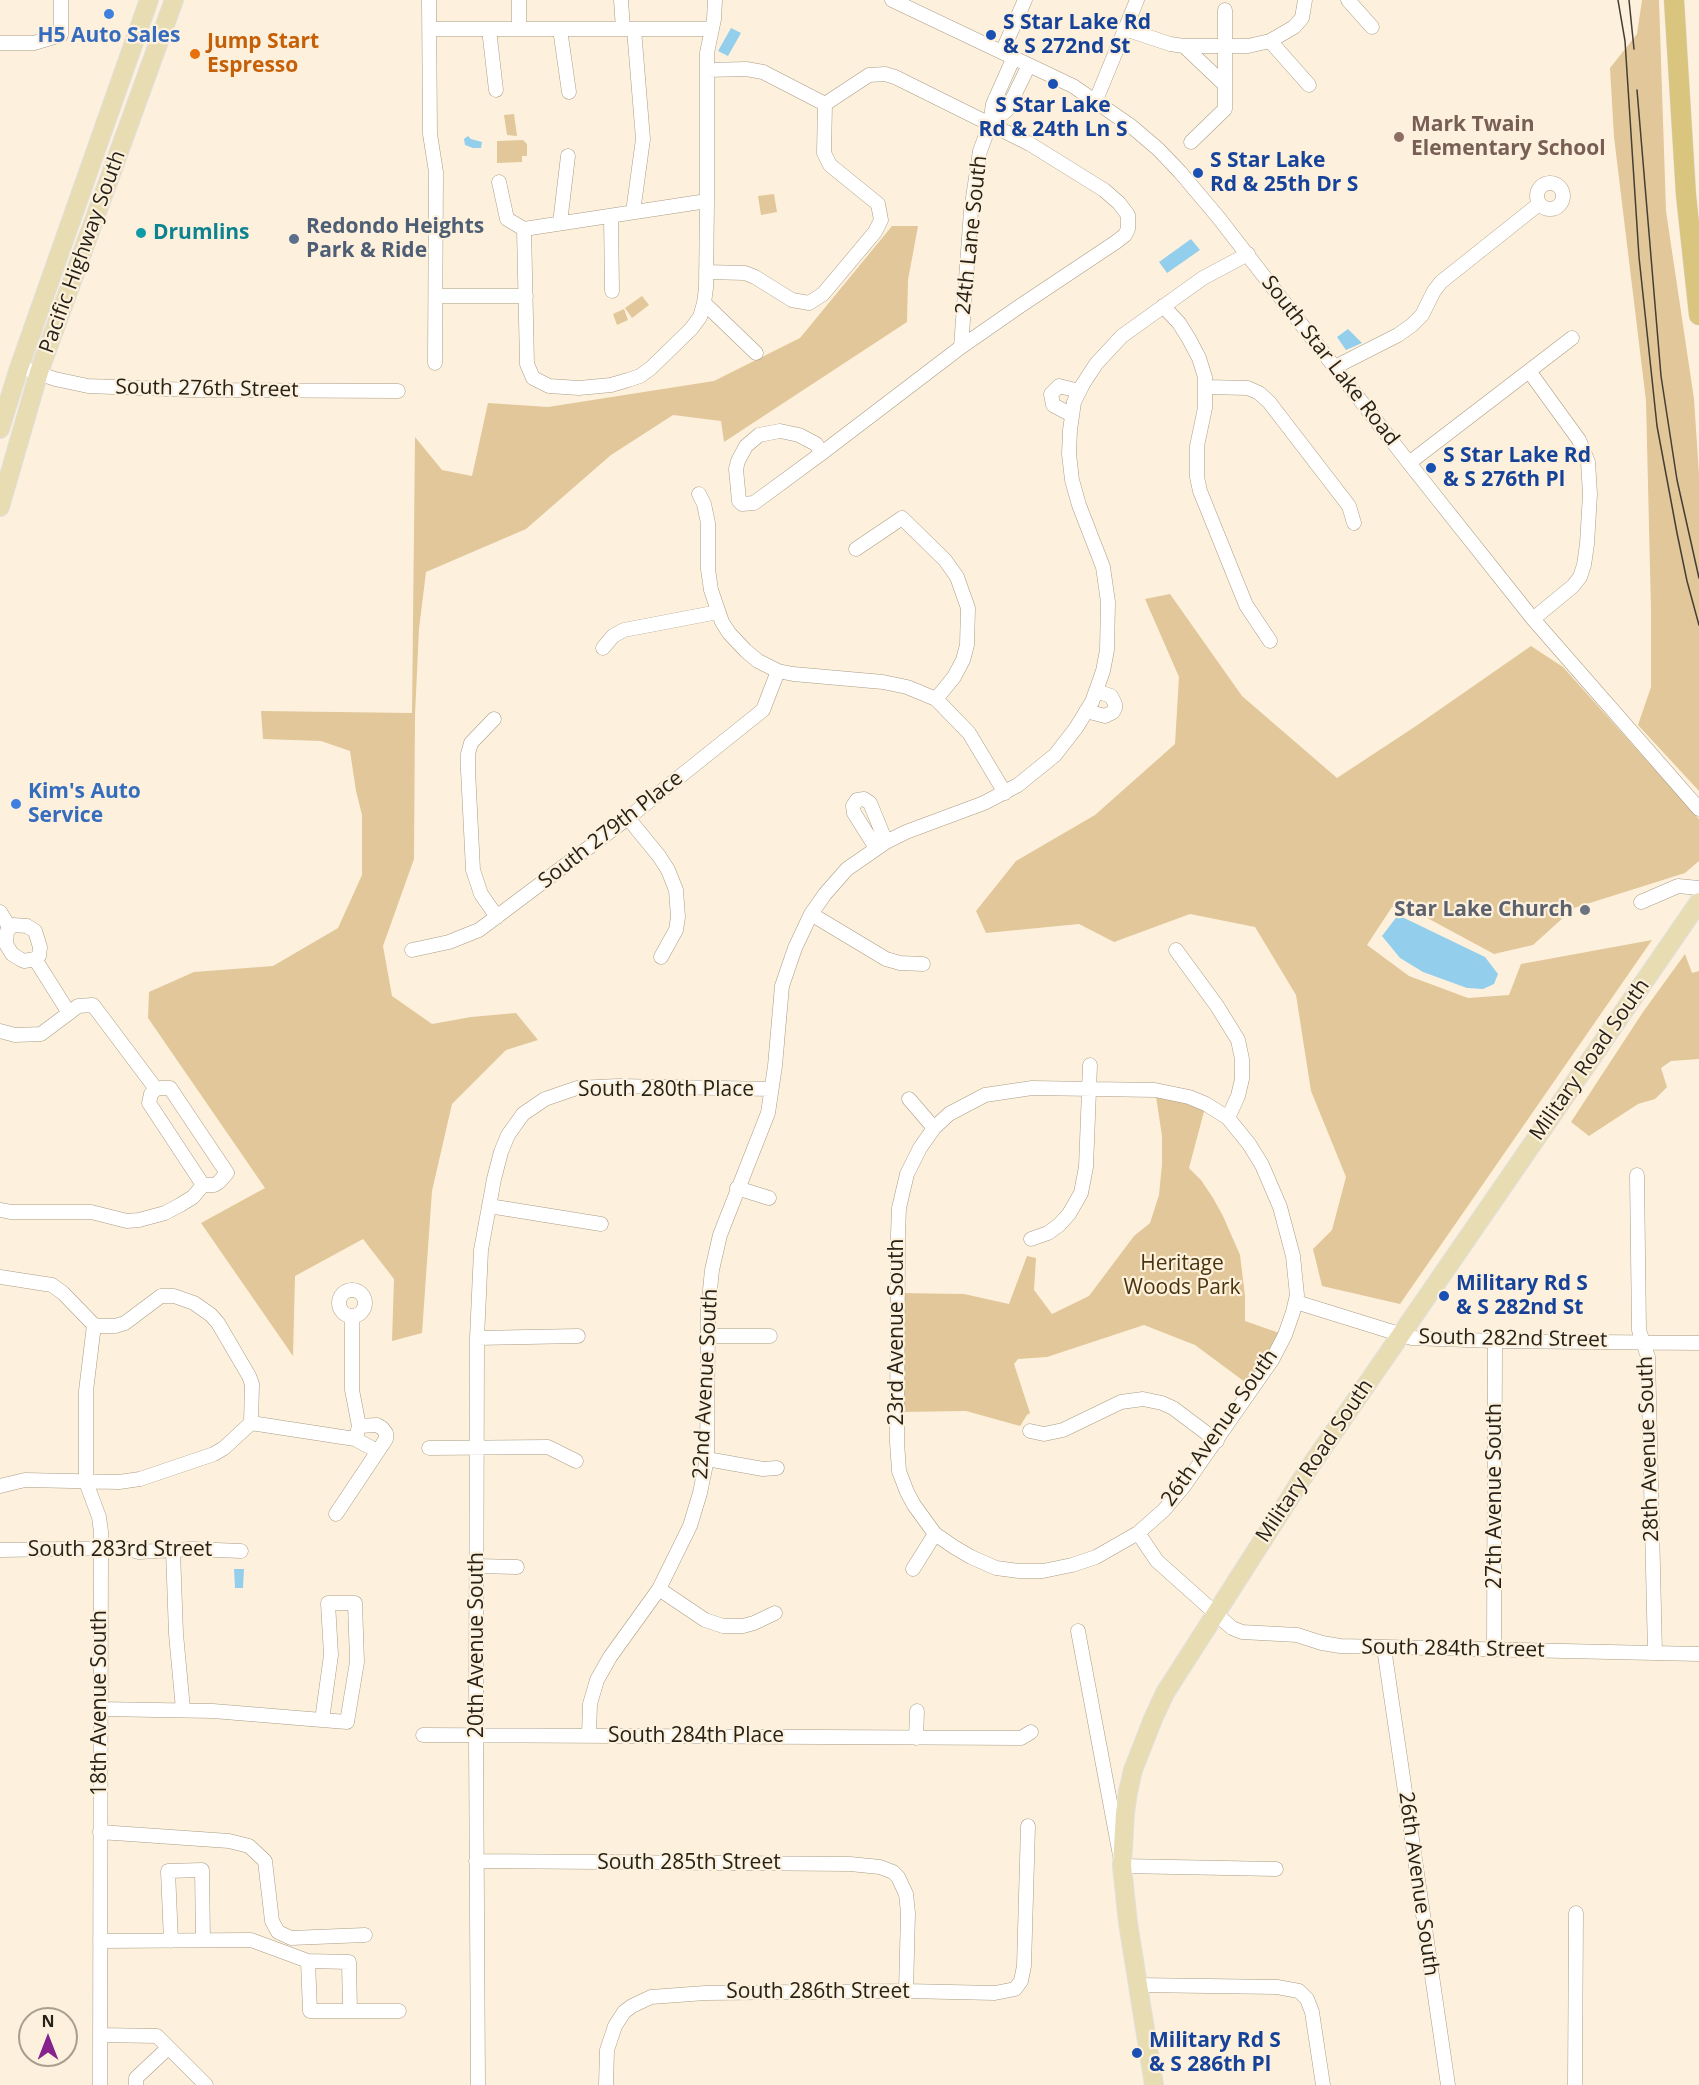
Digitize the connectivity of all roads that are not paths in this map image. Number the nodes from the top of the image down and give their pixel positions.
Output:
1 (61, 0) edge
2 (149, 0) edge
3 (174, 0) edge
4 (429, 0) edge
5 (519, 0) edge
6 (621, 0) edge
7 (715, 0) edge
8 (892, 0) edge
9 (1024, 0) edge
10 (1137, 0) edge
11 (1305, 0) edge
12 (1348, 0) edge
13 (1674, 0) edge
14 (917, 5) edge
15 (1225, 10) dead end
16 (1372, 27) dead end
17 (429, 29) junction
18 (489, 29) junction
19 (519, 29) junction
20 (560, 29) junction
21 (628, 29) junction
22 (711, 29) junction
23 (1125, 29) junction
24 (1270, 41) junction
25 (0, 44) edge
26 (1184, 46) junction
27 (1225, 47) junction
28 (1008, 55) junction
29 (1029, 65) junction
30 (707, 70) junction
31 (1225, 85) junction
32 (1309, 85) dead end
33 (496, 90) dead end
34 (569, 92) dead end
35 (1096, 100) junction
36 (825, 104) junction
37 (990, 124) junction
38 (1191, 142) dead end
39 (568, 156) dead end
40 (499, 182) dead end
41 (707, 201) junction
42 (1539, 204) dead end
43 (633, 212) junction
44 (611, 216) junction
45 (561, 223) junction
46 (524, 229) junction
47 (1248, 254) junction
48 (706, 272) junction
49 (612, 291) dead end
50 (436, 296) junction
51 (526, 296) junction
52 (704, 303) junction
53 (1164, 306) junction
54 (1699, 315) edge
55 (1572, 338) dead end
56 (961, 347) junction
57 (756, 353) dead end
58 (435, 363) dead end
59 (1335, 367) junction
60 (19, 368) junction
61 (1529, 371) junction
62 (39, 372) junction
63 (1206, 387) junction
64 (398, 391) dead end
65 (1079, 391) junction
66 (1072, 415) junction
67 (0, 429) edge
68 (822, 453) junction
69 (1409, 463) junction
70 (699, 494) dead end
71 (0, 507) edge
72 (1354, 523) dead end
73 (856, 549) dead end
74 (718, 612) junction
75 (1533, 618) junction
76 (1270, 641) dead end
77 (603, 648) dead end
78 (778, 671) junction
79 (1096, 691) junction
80 (936, 699) junction
81 (1086, 711) junction
82 (494, 719) dead end
83 (1005, 793) junction
84 (1699, 809) edge
85 (628, 818) junction
86 (1699, 888) edge
87 (1641, 902) dead end
88 (1699, 902) edge
89 (0, 912) edge
90 (811, 914) junction
91 (497, 917) junction
92 (10, 928) junction
93 (412, 950) dead end
94 (1176, 950) dead end
95 (661, 957) dead end
96 (35, 959) junction
97 (923, 964) dead end
98 (69, 1013) junction
99 (0, 1031) edge
100 (1090, 1065) dead end
101 (156, 1089) junction
102 (771, 1089) junction
103 (1090, 1089) junction
104 (909, 1099) dead end
105 (1228, 1118) junction
106 (934, 1128) junction
107 (1637, 1175) dead end
108 (203, 1185) junction
109 (737, 1188) junction
110 (769, 1198) dead end
111 (489, 1206) junction
112 (0, 1210) edge
113 (601, 1224) dead end
114 (1031, 1239) dead end
115 (0, 1277) edge
116 (1296, 1302) junction
117 (352, 1316) dead end
118 (94, 1325) junction
119 (1400, 1335) junction
120 (578, 1336) dead end
121 (708, 1336) junction
122 (770, 1336) dead end
123 (477, 1338) junction
124 (1496, 1341) junction
125 (1644, 1342) junction
126 (1699, 1343) edge
127 (251, 1423) junction
128 (1030, 1431) dead end
129 (357, 1432) junction
130 (1217, 1441) junction
131 (476, 1447) junction
132 (429, 1448) dead end
133 (376, 1451) junction
134 (706, 1459) junction
135 (576, 1461) dead end
136 (777, 1468) dead end
137 (86, 1482) junction
138 (0, 1486) edge
139 (336, 1514) dead end
140 (1138, 1533) junction
141 (935, 1534) junction
142 (101, 1549) junction
143 (0, 1550) edge
144 (173, 1551) junction
145 (241, 1551) dead end
146 (477, 1566) junction
147 (517, 1567) dead end
148 (913, 1569) dead end
149 (659, 1589) junction
150 (775, 1612) dead end
151 (1216, 1613) junction
152 (1078, 1631) dead end
153 (1384, 1648) junction
154 (1494, 1650) junction
155 (1655, 1653) junction
156 (1699, 1654) edge
157 (100, 1709) junction
158 (183, 1709) junction
159 (916, 1712) dead end
160 (322, 1720) junction
161 (1031, 1732) dead end
162 (423, 1735) dead end
163 (588, 1735) junction
164 (476, 1736) junction
165 (916, 1738) junction
166 (1028, 1826) dead end
167 (100, 1832) junction
168 (476, 1861) junction
169 (1122, 1866) junction
170 (1276, 1869) dead end
171 (1576, 1913) dead end
172 (364, 1935) dead end
173 (203, 1940) junction
174 (100, 1941) junction
175 (171, 1941) junction
176 (308, 1961) junction
177 (1138, 1985) junction
178 (906, 1991) junction
179 (350, 2011) junction
180 (399, 2011) dead end
181 (100, 2035) junction
182 (168, 2048) junction
183 (100, 2085) edge
184 (136, 2085) edge
185 (206, 2085) edge
186 (477, 2085) edge
187 (606, 2085) edge
188 (1154, 2085) edge
189 (1323, 2085) edge
190 (1448, 2085) edge
191 (1575, 2085) edge

1 - 25 street
2 - 60 main road, Pacific Highway South
3 - 62 main road, Pacific Highway South
4 - 17 street
5 - 19 street
6 - 21 street
7 - 22 street
8 - 14 street, South Star Lake Road
9 - 28 street, 24th Lane South
10 - 23 street
11 - 24 street
12 - 16 street
13 - 54 highway
14 - 28 street, South Star Lake Road
15 - 27 street
17 - 18 street
17 - 50 street
18 - 19 street
18 - 33 street
19 - 20 street
20 - 21 street
20 - 34 street
21 - 22 street
21 - 43 street
22 - 30 street
23 - 26 street
23 - 35 street
24 - 27 street
24 - 32 street
26 - 27 street
26 - 31 street
27 - 31 street
28 - 29 street, South Star Lake Road
28 - 37 street, 24th Lane South
29 - 35 street, South Star Lake Road
29 - 37 street, 24th Lane South
30 - 36 street
30 - 41 street
31 - 38 street
35 - 47 street, South Star Lake Road
36 - 37 street
36 - 48 street
37 - 56 street, 24th Lane South
37 - 56 street
39 - 45 street
40 - 46 street
41 - 43 street
41 - 48 street
42 - 59 street
43 - 44 street
44 - 45 street
44 - 49 street
45 - 46 street
46 - 51 street
47 - 53 street, 22nd Avenue South
47 - 59 street, South Star Lake Road
48 - 52 street
50 - 51 street
50 - 58 street
51 - 52 street
52 - 57 street
53 - 63 street
53 - 65 street, 22nd Avenue South
55 - 61 street
56 - 68 street
59 - 69 street, South Star Lake Road
60 - 62 street, South 276th Street
60 - 67 main road, Pacific Highway South
61 - 69 street
61 - 75 street
62 - 64 street, South 276th Street
62 - 71 main road, Pacific Highway South
63 - 72 street
63 - 76 street
65 - 66 street, 22nd Avenue South
65 - 66 street
66 - 79 street, 22nd Avenue South
68 - 68 street
69 - 75 street, South Star Lake Road
70 - 74 street
73 - 80 street
74 - 77 street
74 - 78 street
75 - 84 street, South Star Lake Road
78 - 80 street
78 - 85 street, South 279th Place
79 - 81 street, 22nd Avenue South
79 - 81 street
80 - 83 street
81 - 83 street, 22nd Avenue South
82 - 91 street
83 - 90 street, 22nd Avenue South
85 - 91 street, South 279th Place
85 - 95 street
86 - 87 street
88 - 119 main road, Military Road South
89 - 92 street
90 - 97 street
90 - 102 street, 22nd Avenue South
91 - 93 street, South 279th Place
92 - 96 street
92 - 96 street
94 - 105 street
96 - 98 street
98 - 99 street
98 - 101 street
100 - 103 street
101 - 108 street
101 - 108 street
102 - 109 street, 22nd Avenue South
102 - 111 street, South 280th Place
103 - 105 street
103 - 106 street
103 - 114 street
104 - 106 street
105 - 116 street, 26th Avenue South
106 - 141 street, 23rd Avenue South
107 - 125 street, 28th Avenue South
108 - 112 street
109 - 110 street
109 - 121 street, 22nd Avenue South
111 - 113 street
111 - 123 street, 20th Avenue South
115 - 118 street
116 - 119 street, South 282nd Street
116 - 130 street, 26th Avenue South
117 - 129 street
118 - 127 street
118 - 137 street, 18th Avenue South
119 - 124 street, South 282nd Street
119 - 151 main road, Military Road South
120 - 123 street
121 - 122 street
121 - 134 street, 22nd Avenue South
123 - 131 street, 20th Avenue South
124 - 125 street, South 282nd Street
124 - 154 street, 27th Avenue South
125 - 126 street, South 282nd Street
125 - 155 street, 28th Avenue South
127 - 129 street
127 - 137 street
128 - 130 street
129 - 133 street
129 - 133 street
130 - 140 street, 26th Avenue South
131 - 132 street
131 - 135 street
131 - 146 street, 20th Avenue South
133 - 139 street
134 - 136 street
134 - 149 street, 22nd Avenue South
137 - 138 street
137 - 142 street, 18th Avenue South
140 - 141 street
140 - 151 street
141 - 148 street
142 - 143 street, South 283rd Street
142 - 144 street, South 283rd Street
142 - 157 street, 18th Avenue South
144 - 145 street, South 283rd Street
144 - 158 street
146 - 147 street
146 - 164 street, 20th Avenue South
149 - 150 street
149 - 163 street, 22nd Avenue South
151 - 153 street, South 284th Street
151 - 169 main road, Military Road South
152 - 169 street
153 - 154 street, South 284th Street
153 - 190 street, 26th Avenue South
154 - 155 street, South 284th Street
155 - 156 street, South 284th Street
157 - 158 street
157 - 167 street, 18th Avenue South
158 - 160 street
159 - 165 street
160 - 160 street
161 - 165 street, South 284th Place
162 - 164 street, South 284th Place
163 - 164 street, South 284th Place
163 - 165 street, South 284th Place
164 - 168 street, 20th Avenue South
166 - 178 street, South 286th Street
167 - 172 street
167 - 174 street, 18th Avenue South
168 - 178 street, South 285th Street
168 - 186 street, 20th Avenue South
169 - 170 street
169 - 177 main road, Military Road South
171 - 191 street
173 - 175 street
173 - 175 street
173 - 176 street
174 - 175 street
174 - 181 street, 18th Avenue South
176 - 179 street
176 - 179 street
177 - 188 main road, Military Road South
177 - 189 street
178 - 187 street, South 286th Street
179 - 180 street
181 - 182 street
181 - 183 street, 18th Avenue South
182 - 184 street
182 - 185 street

